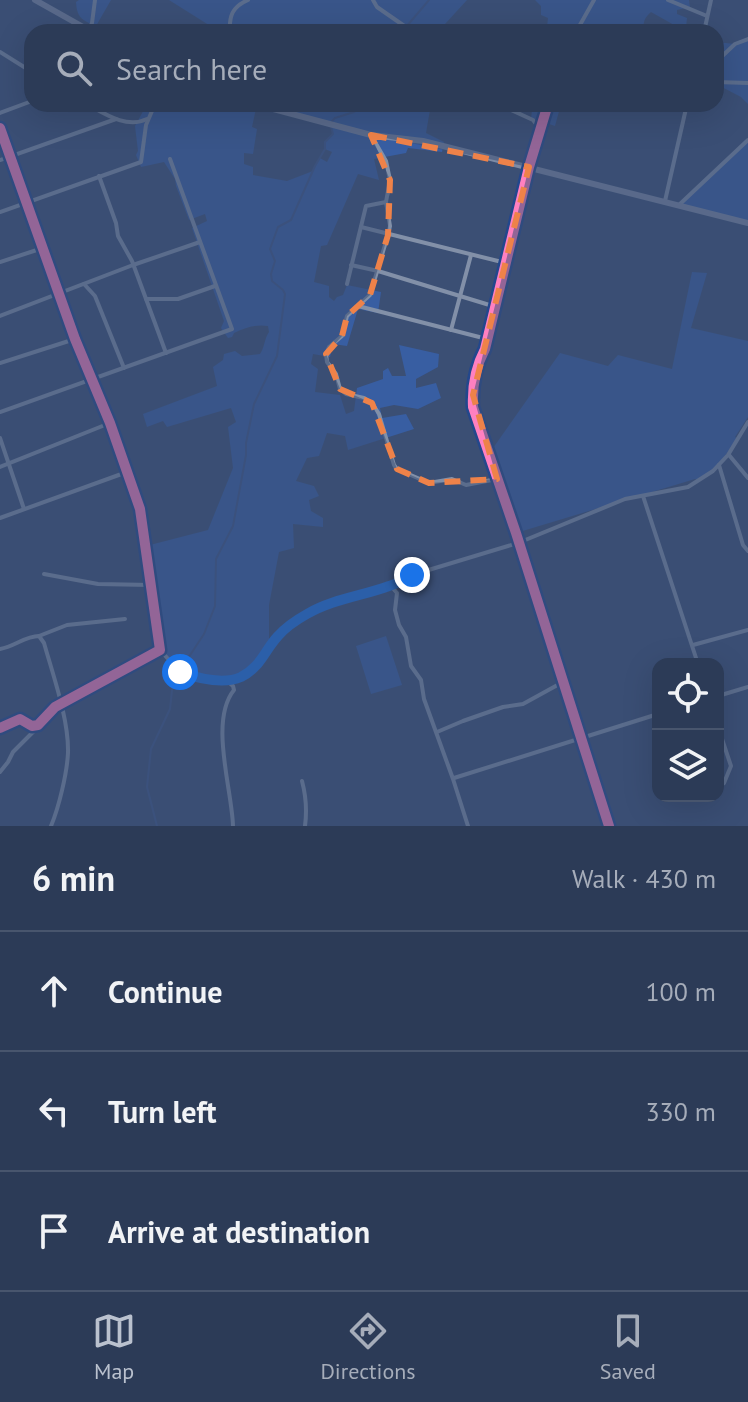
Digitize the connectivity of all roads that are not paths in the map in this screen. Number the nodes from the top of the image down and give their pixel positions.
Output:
1 (35, 0) edge
2 (95, 0) edge
3 (248, 0) edge
4 (373, 0) edge
5 (594, 0) edge
6 (668, 0) edge
7 (711, 0) edge
8 (707, 16) junction
9 (78, 24) edge
10 (92, 24) edge
11 (229, 24) edge
12 (401, 24) edge
13 (580, 24) edge
14 (706, 24) edge
15 (748, 39) edge
16 (0, 52) edge
17 (724, 54) edge
18 (24, 67) edge
19 (724, 82) edge
20 (748, 83) edge
21 (24, 104) edge
22 (102, 112) edge
23 (151, 112) edge
24 (284, 112) edge
25 (516, 112) edge
26 (545, 112) edge
27 (685, 112) edge
28 (0, 113) edge
29 (116, 119) junction
30 (148, 119) junction
31 (0, 128) edge
32 (540, 129) junction
33 (371, 135) junction
34 (747, 142) edge
35 (11, 156) junction
36 (170, 159) dead end
37 (0, 160) edge
38 (529, 167) junction
39 (99, 176) junction
40 (665, 201) junction
41 (27, 202) junction
42 (386, 202) junction
43 (680, 204) junction
44 (0, 212) edge
45 (748, 223) edge
46 (361, 227) junction
47 (388, 235) junction
48 (201, 242) junction
49 (44, 247) junction
50 (471, 255) junction
51 (0, 262) edge
52 (506, 263) junction
53 (133, 265) junction
54 (351, 265) junction
55 (378, 271) junction
56 (83, 284) junction
57 (347, 284) dead end
58 (215, 286) junction
59 (60, 293) junction
60 (460, 296) junction
61 (146, 299) junction
62 (358, 306) junction
63 (496, 307) junction
64 (0, 316) edge
65 (451, 330) junction
66 (75, 339) junction
67 (488, 339) junction
68 (166, 353) junction
69 (0, 363) edge
70 (124, 368) junction
71 (92, 379) junction
72 (0, 412) edge
73 (748, 422) edge
74 (110, 423) junction
75 (0, 438) edge
76 (728, 455) junction
77 (9, 463) junction
78 (719, 465) junction
79 (0, 467) edge
80 (127, 472) junction
81 (748, 478) edge
82 (497, 479) junction
83 (643, 496) junction
84 (24, 509) junction
85 (0, 518) edge
86 (518, 543) junction
87 (748, 551) edge
88 (44, 574) dead end
89 (151, 585) junction
90 (391, 586) junction
91 (125, 619) dead end
92 (748, 630) edge
93 (39, 636) junction
94 (692, 645) junction
95 (0, 649) edge
96 (160, 650) junction
97 (696, 658) edge
98 (226, 680) junction
99 (563, 682) junction
100 (748, 687) edge
101 (724, 694) edge
102 (60, 704) junction
103 (652, 716) edge
104 (35, 726) junction
105 (0, 728) edge
106 (437, 732) junction
107 (581, 737) junction
108 (724, 745) edge
109 (0, 772) edge
110 (453, 779) junction
111 (302, 781) dead end
112 (724, 783) edge
113 (51, 826) edge
114 (233, 826) edge
115 (305, 826) edge
116 (468, 826) edge
117 (609, 826) edge

1 - 9 main road
2 - 10 street
3 - 11 street
4 - 12 street
5 - 13 street
6 - 8 street
7 - 8 street
8 - 14 street
15 - 17 street
16 - 18 street
19 - 20 street
21 - 28 street
22 - 29 street
23 - 30 street
24 - 33 main road
25 - 32 street
26 - 32 street
27 - 40 street
29 - 30 street
29 - 35 street
30 - 39 street
31 - 35 street
32 - 38 street
33 - 38 main road
33 - 42 street
34 - 43 street
35 - 37 street
35 - 41 street
36 - 48 street
38 - 40 main road
38 - 52 street
39 - 41 street
39 - 53 street
40 - 43 main road
41 - 44 street
41 - 49 street
42 - 46 street
42 - 47 street
43 - 45 main road
46 - 47 street
46 - 54 street
47 - 50 street
47 - 55 street
48 - 53 street
48 - 58 street
49 - 51 street
49 - 59 street
50 - 52 street
50 - 60 street
52 - 63 street
53 - 56 street
53 - 61 street
54 - 55 street
54 - 57 street
55 - 60 street
55 - 62 street
56 - 59 street
56 - 70 street
58 - 61 street
58 - 68 street
59 - 64 street
59 - 66 street
60 - 63 street
60 - 65 street
61 - 68 street
62 - 65 street
62 - 82 street
63 - 67 street
65 - 67 street
66 - 69 street
66 - 71 street
67 - 82 street
68 - 70 street
70 - 71 street
71 - 72 street
71 - 74 street
73 - 76 street
74 - 77 street
74 - 80 street
75 - 77 street
76 - 78 street
76 - 81 street
77 - 79 street
77 - 84 street
78 - 83 street
78 - 87 street
80 - 84 street
80 - 89 street
82 - 86 street
83 - 86 street
83 - 94 street
84 - 85 street
86 - 90 street
86 - 99 street
88 - 89 street
89 - 96 street
90 - 98 street
90 - 106 street
91 - 93 street
92 - 94 street
93 - 95 street
93 - 102 street
94 - 97 street
96 - 98 street
96 - 102 street
98 - 114 street
99 - 106 street
99 - 107 street
100 - 101 street
102 - 104 street
102 - 113 street
103 - 107 street
104 - 105 street
104 - 109 street
106 - 110 street
107 - 110 street
107 - 117 street
108 - 112 street
110 - 116 street
111 - 115 street

